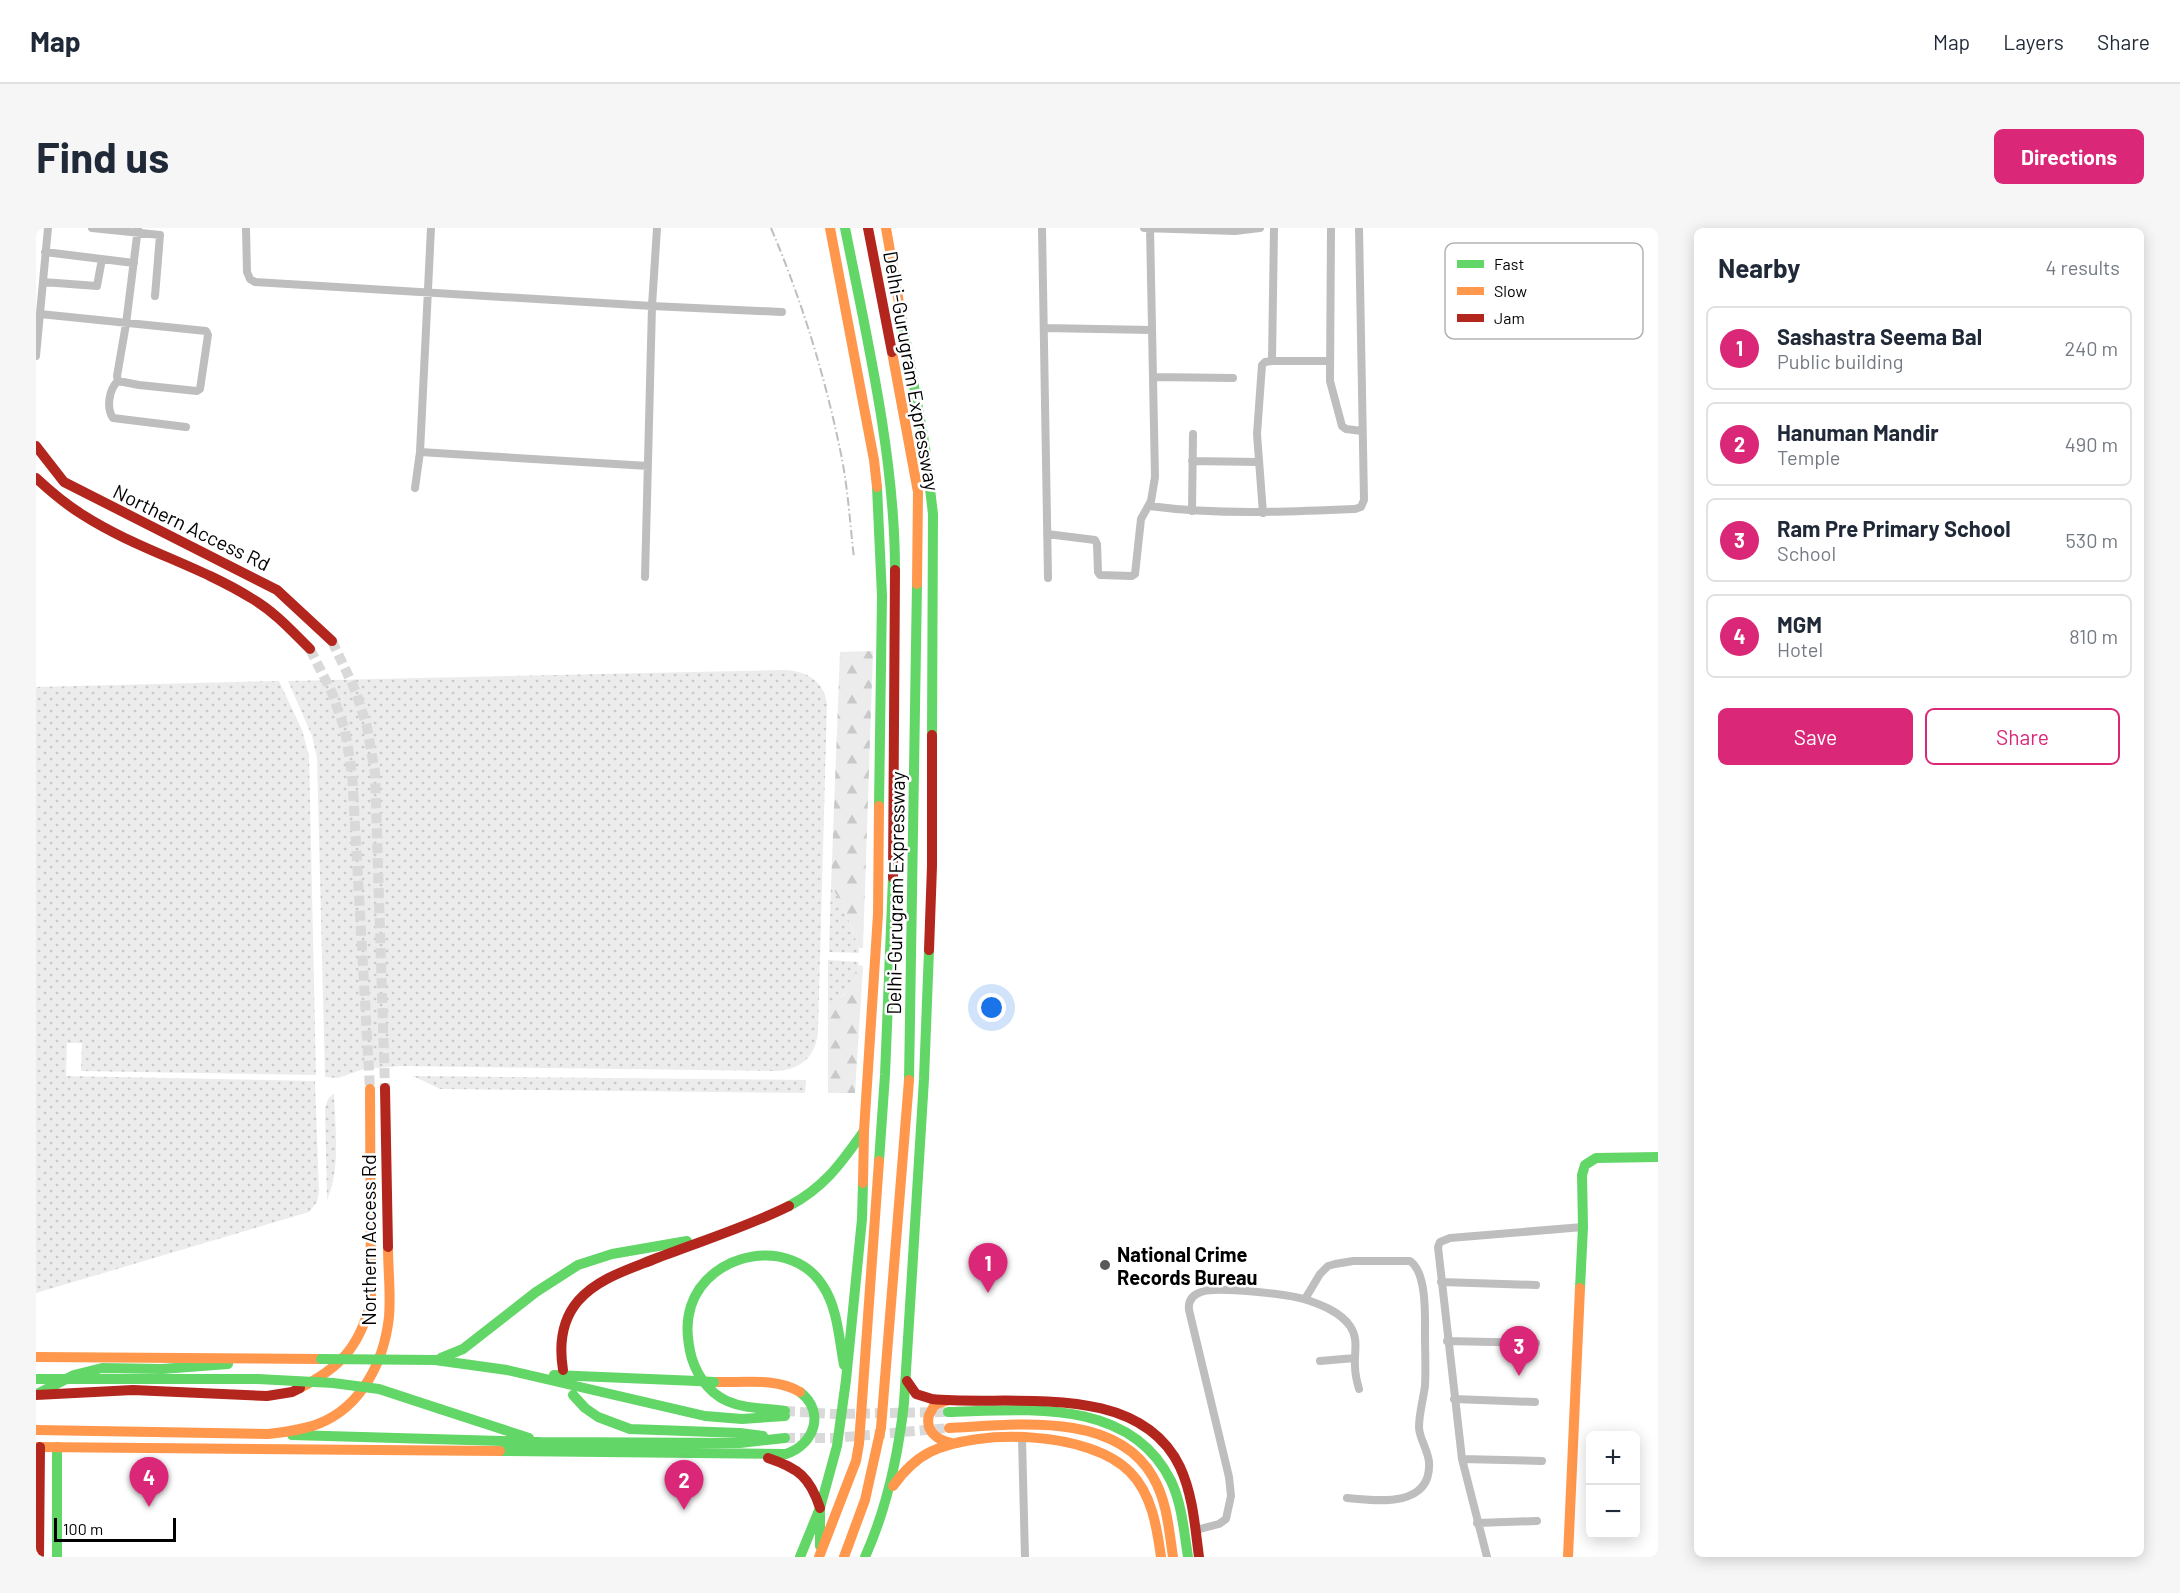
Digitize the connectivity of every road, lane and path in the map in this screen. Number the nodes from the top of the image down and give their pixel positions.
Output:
1 (48, 228) edge
2 (92, 228) edge
3 (246, 228) edge
4 (431, 228) edge
5 (657, 228) edge
6 (830, 228) edge
7 (845, 228) edge
8 (868, 228) edge
9 (886, 228) edge
10 (1042, 228) edge
11 (1144, 228) edge
12 (1150, 228) edge
13 (1260, 228) edge
14 (1274, 228) edge
15 (1331, 228) edge
16 (1359, 228) edge
17 (138, 230) edge
18 (45, 252) junction
19 (102, 260) junction
20 (135, 263) junction
21 (43, 282) junction
22 (428, 293) junction
23 (155, 296) dead end
24 (652, 306) junction
25 (782, 312) dead end
26 (40, 314) junction
27 (126, 324) junction
28 (1044, 328) junction
29 (1152, 330) junction
30 (36, 356) edge
31 (1272, 361) junction
32 (1330, 361) junction
33 (1153, 377) junction
34 (1233, 378) dead end
35 (117, 381) junction
36 (186, 427) dead end
37 (1362, 431) junction
38 (1193, 434) dead end
39 (36, 446) edge
40 (420, 452) junction
41 (1192, 460) junction
42 (1258, 462) junction
43 (648, 466) junction
44 (36, 478) edge
45 (415, 488) dead end
46 (1149, 506) junction
47 (1192, 511) junction
48 (1263, 513) junction
49 (1047, 534) junction
50 (645, 577) dead end
51 (1048, 578) dead end
52 (332, 641) tunnel mouth
53 (310, 649) tunnel mouth
54 (386, 1088) tunnel mouth
55 (370, 1089) tunnel mouth
56 (864, 1131) junction
57 (1658, 1157) edge
58 (744, 1224) junction
59 (1583, 1227) junction
60 (1441, 1282) junction
61 (1536, 1285) dead end
62 (1305, 1299) junction
63 (1447, 1341) junction
64 (1536, 1343) dead end
65 (36, 1357) edge
66 (1355, 1358) junction
67 (259, 1360) junction
68 (435, 1360) junction
69 (1320, 1361) dead end
70 (563, 1370) dead end
71 (524, 1373) junction
72 (36, 1379) edge
73 (907, 1379) junction
74 (846, 1380) junction
75 (1359, 1389) dead end
76 (36, 1395) edge
77 (573, 1395) dead end
78 (952, 1399) junction
79 (1454, 1399) junction
80 (1535, 1402) dead end
81 (948, 1412) tunnel mouth
82 (949, 1428) tunnel mouth
83 (36, 1430) edge
84 (268, 1434) junction
85 (1022, 1438) junction
86 (540, 1442) junction
87 (956, 1443) junction
88 (38, 1447) edge
89 (57, 1447) junction
90 (740, 1454) junction
91 (1462, 1459) junction
92 (1542, 1461) dead end
93 (888, 1494) junction
94 (1347, 1498) dead end
95 (820, 1508) junction
96 (1537, 1521) dead end
97 (1477, 1523) junction
98 (1196, 1530) junction
99 (819, 1556) edge
100 (39, 1557) edge
101 (57, 1557) edge
102 (800, 1557) edge
103 (844, 1557) edge
104 (865, 1557) edge
105 (1025, 1557) edge
106 (1161, 1557) edge
107 (1173, 1557) edge
108 (1188, 1557) edge
109 (1199, 1557) edge
110 (1487, 1557) edge
111 (1568, 1557) edge

1 - 18 street
2 - 17 street
3 - 22 street
4 - 22 street
5 - 24 street
6 - 56 main road
7 - 99 main road, Delhi-Gurugram Expressway
8 - 103 main road, Delhi-Gurugram Expressway
9 - 73 main road
10 - 28 street
11 - 12 street
12 - 13 street
12 - 29 street
14 - 31 street
15 - 32 street
16 - 37 street
17 - 20 street
17 - 23 street
18 - 19 street
18 - 21 street
19 - 20 street
19 - 21 street
20 - 27 street
21 - 26 street
22 - 24 street
22 - 40 street
24 - 25 street
24 - 43 street
26 - 27 street
26 - 30 street
27 - 35 street
27 - 35 street
28 - 29 street
28 - 49 street
29 - 33 street
31 - 32 street
31 - 42 street
32 - 37 street
33 - 34 street
33 - 46 street
35 - 36 street
37 - 48 street
38 - 41 street
39 - 52 main road, Northern Access Rd
40 - 43 street
40 - 45 street
41 - 42 street
41 - 47 street
42 - 48 street
43 - 50 street
44 - 53 main road, Northern Access Rd
46 - 47 street
46 - 49 street
47 - 48 street
49 - 51 street
54 - 84 main road, Northern Access Rd
55 - 76 main road, Northern Access Rd
56 - 58 main road
56 - 74 main road
57 - 59 main road
58 - 68 main road
58 - 70 main road
59 - 60 street
59 - 111 main road
60 - 61 street
60 - 63 street
62 - 66 street
62 - 94 street
62 - 98 street
63 - 64 street
63 - 79 street
65 - 67 main road
66 - 69 street
66 - 75 street
67 - 68 main road, bridge
67 - 76 main road
68 - 71 main road
71 - 74 main road
71 - 90 main road, bridge
72 - 86 main road, bridge
73 - 78 main road
73 - 93 main road
74 - 95 main road
77 - 86 main road
78 - 87 main road
78 - 98 main road
79 - 80 street
79 - 91 street
81 - 108 main road
82 - 107 main road
83 - 84 main road, Northern Access Rd
84 - 86 main road
85 - 87 main road
85 - 105 street
85 - 106 main road
87 - 93 main road
88 - 89 main road
88 - 100 main road
89 - 90 main road
89 - 101 main road
90 - 95 main road
91 - 92 street
91 - 97 street
93 - 104 main road
95 - 99 main road
95 - 102 main road
96 - 97 street
97 - 110 street
98 - 109 main road

